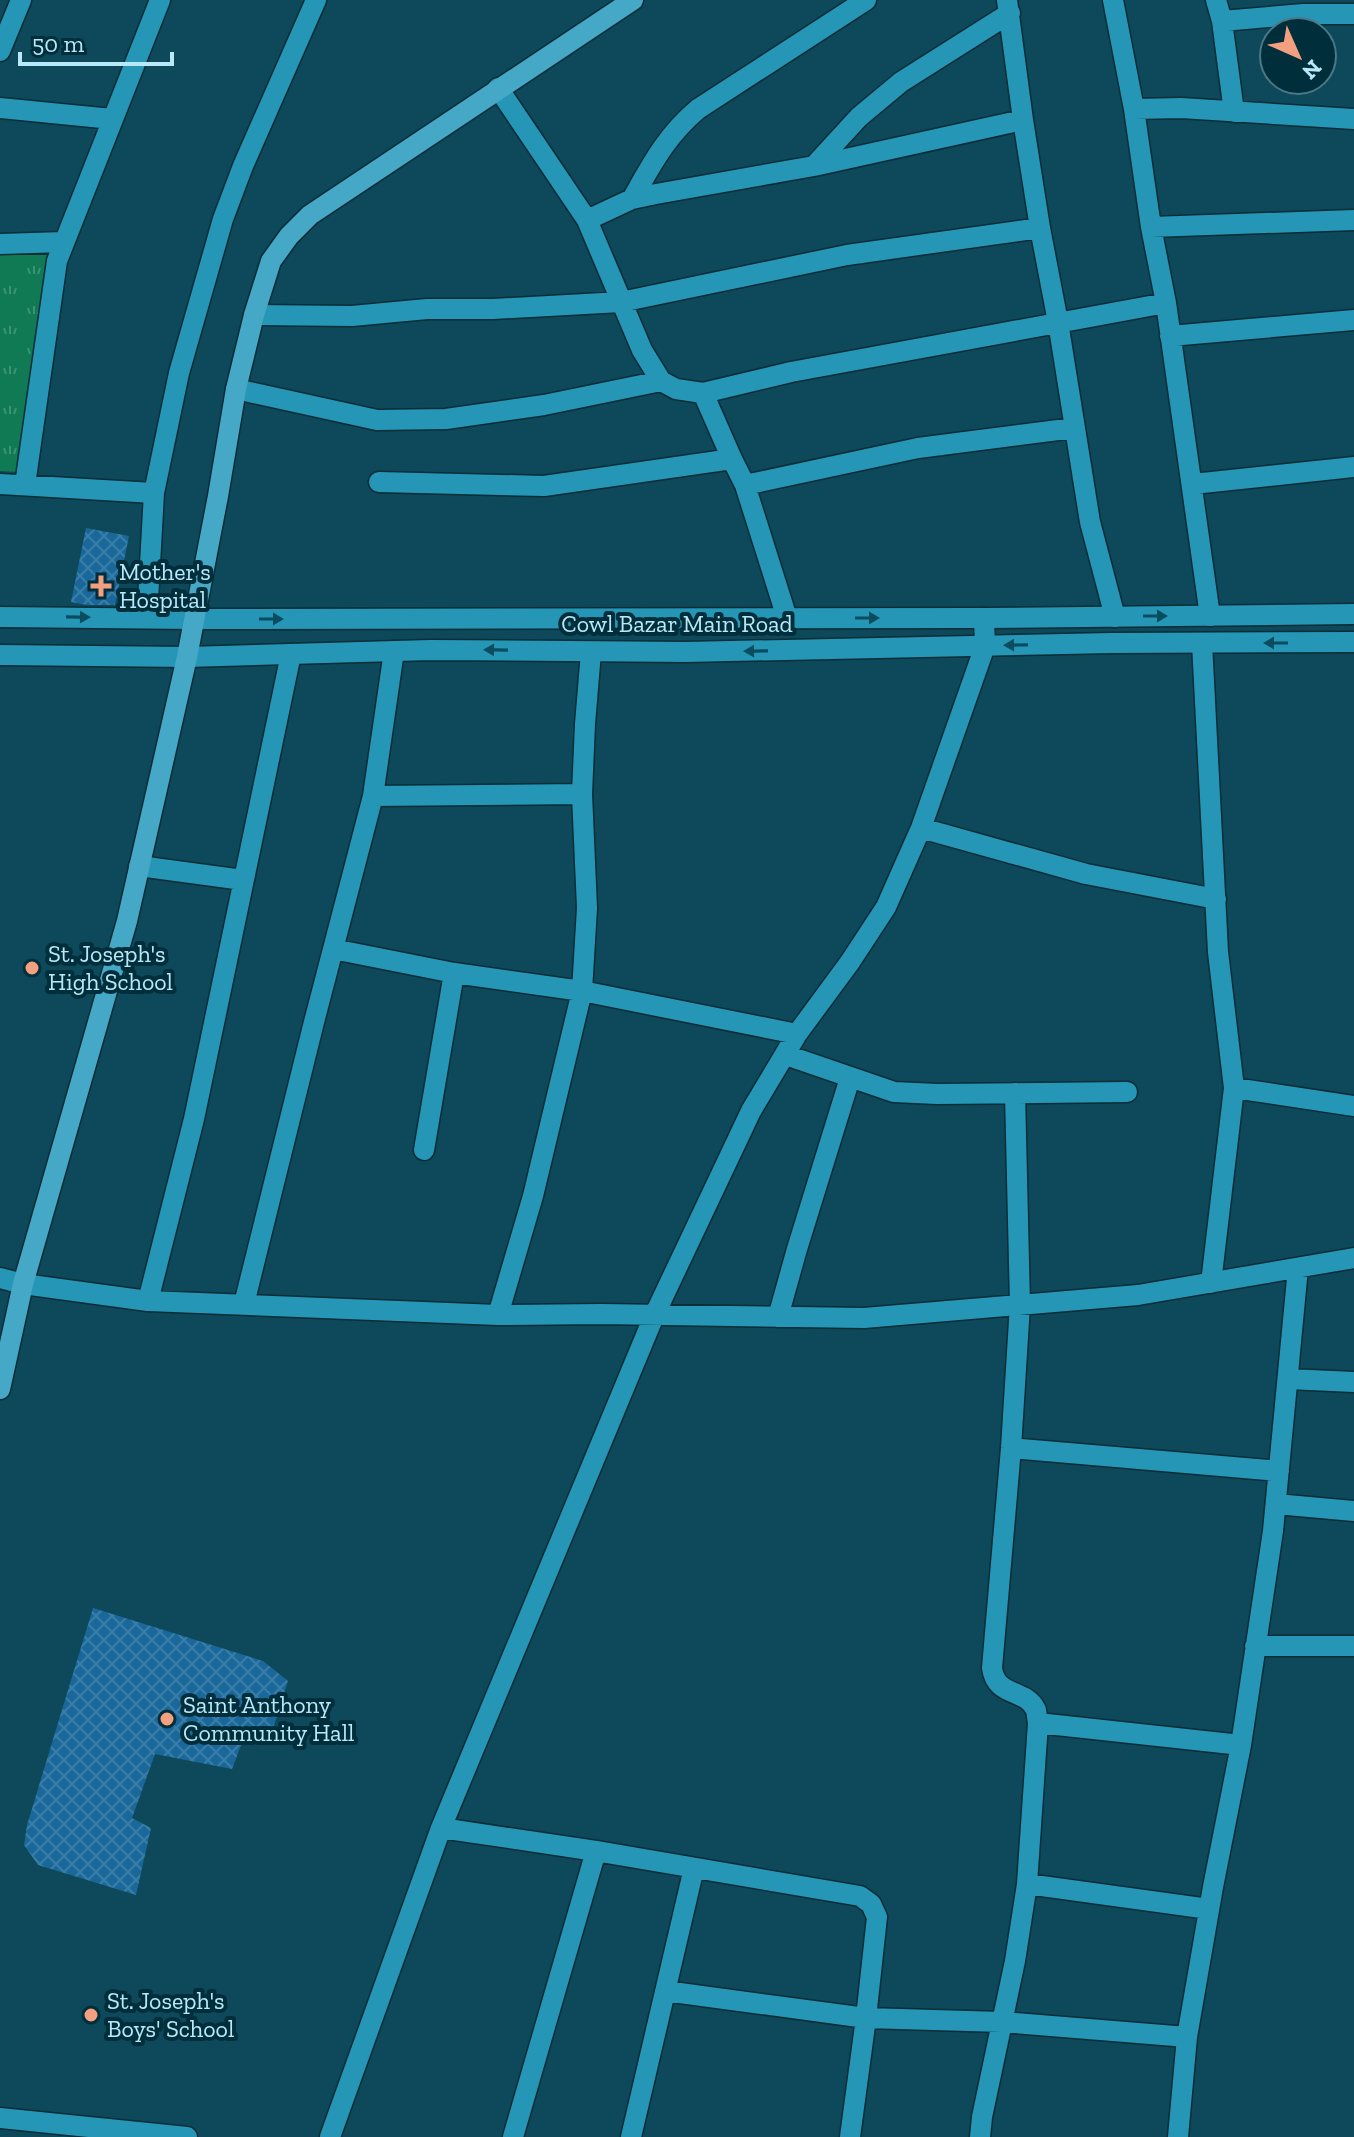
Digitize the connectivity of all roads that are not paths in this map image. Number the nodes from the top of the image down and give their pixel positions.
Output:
1 (21, 0) edge
2 (160, 0) edge
3 (316, 0) edge
4 (633, 0) edge
5 (866, 0) edge
6 (1113, 0) edge
7 (1216, 0) edge
8 (1009, 6) edge
9 (1354, 14) edge
10 (1222, 21) junction
11 (0, 51) edge
12 (498, 88) junction
13 (0, 108) edge
14 (1134, 109) junction
15 (1234, 112) junction
16 (112, 119) junction
17 (1354, 119) edge
18 (1023, 120) junction
19 (814, 166) junction
20 (632, 199) junction
21 (587, 220) junction
22 (1354, 220) edge
23 (1151, 227) junction
24 (1040, 228) junction
25 (64, 242) junction
26 (0, 244) edge
27 (621, 302) junction
28 (1166, 303) junction
29 (254, 315) junction
30 (1354, 320) edge
31 (1058, 322) junction
32 (1170, 336) junction
33 (661, 381) junction
34 (236, 389) junction
35 (703, 393) junction
36 (1074, 428) junction
37 (732, 459) junction
38 (1354, 467) edge
39 (379, 482) dead end
40 (0, 484) edge
41 (1193, 484) junction
42 (25, 485) junction
43 (745, 485) junction
44 (154, 493) junction
45 (1354, 614) edge
46 (1210, 616) junction
47 (0, 617) edge
48 (1115, 617) junction
49 (147, 618) junction
50 (787, 618) junction
51 (984, 618) junction
52 (193, 619) junction
53 (1354, 642) edge
54 (1202, 643) junction
55 (985, 646) junction
56 (394, 651) junction
57 (591, 652) junction
58 (291, 654) junction
59 (0, 655) edge
60 (187, 657) junction
61 (582, 794) junction
62 (373, 796) junction
63 (921, 828) junction
64 (139, 866) junction
65 (243, 880) junction
66 (1216, 899) junction
67 (333, 949) junction
68 (454, 973) junction
69 (582, 991) junction
70 (797, 1034) junction
71 (786, 1055) junction
72 (850, 1078) junction
73 (1234, 1088) junction
74 (1127, 1092) dead end
75 (1015, 1093) junction
76 (1354, 1106) edge
77 (424, 1150) dead end
78 (1354, 1258) edge
79 (1298, 1268) junction
80 (0, 1278) edge
81 (1211, 1283) junction
82 (23, 1284) junction
83 (148, 1301) junction
84 (244, 1304) junction
85 (1020, 1305) junction
86 (498, 1315) junction
87 (654, 1316) junction
88 (778, 1317) junction
89 (1288, 1379) junction
90 (1354, 1382) edge
91 (0, 1389) edge
92 (1011, 1448) junction
93 (1279, 1471) junction
94 (1276, 1504) junction
95 (1354, 1511) edge
96 (1255, 1646) junction
97 (1354, 1646) edge
98 (1038, 1723) junction
99 (1241, 1745) junction
100 (441, 1828) junction
101 (596, 1851) junction
102 (694, 1868) junction
103 (1027, 1884) junction
104 (1209, 1909) junction
105 (665, 1991) junction
106 (866, 2018) junction
107 (1002, 2022) junction
108 (1187, 2037) junction
109 (0, 2118) edge
110 (187, 2137) edge
111 (330, 2137) edge
112 (513, 2137) edge
113 (631, 2137) edge
114 (850, 2137) edge
115 (980, 2137) edge
116 (1178, 2137) edge

1 - 11 street
2 - 16 street
3 - 44 street
4 - 12 main road
5 - 20 street
6 - 14 street
7 - 10 street
8 - 18 street
8 - 19 street
9 - 10 street
10 - 15 street
12 - 21 street
12 - 29 main road
13 - 16 street
14 - 15 street
14 - 23 street
15 - 17 street
16 - 25 street
18 - 19 street
18 - 24 street
19 - 20 street
20 - 21 street
21 - 27 street
22 - 23 street
23 - 28 street
24 - 27 street
24 - 31 street
25 - 26 street
25 - 42 street
27 - 29 street
27 - 33 street
28 - 31 street
28 - 32 street
29 - 34 main road
30 - 32 street
31 - 35 street
31 - 36 street
32 - 41 street
33 - 34 street
33 - 35 street
34 - 52 main road
35 - 37 street
36 - 43 street
36 - 48 street
37 - 39 street
37 - 43 street
38 - 41 street
40 - 42 street
41 - 46 street
42 - 44 street
43 - 50 street
44 - 49 street
45 - 46 street, Cowl Bazar Main Road
48 -> 46 street, Cowl Bazar Main Road
47 -> 49 street, Cowl Bazar Main Road
48 - 51 street, Cowl Bazar Main Road
49 - 52 street, Cowl Bazar Main Road
50 -> 51 street, Cowl Bazar Main Road
52 -> 50 street, Cowl Bazar Main Road
51 - 55 street
52 - 60 main road
53 -> 54 street, Cowl Bazar Main Road
54 -> 55 street, Cowl Bazar Main Road
54 - 66 street
55 -> 57 street, Cowl Bazar Main Road
55 - 63 street
57 -> 56 street, Cowl Bazar Main Road
56 - 58 street, Cowl Bazar Main Road
56 - 62 street
57 - 61 street
58 - 60 street, Cowl Bazar Main Road
58 - 65 street
59 - 60 street, Cowl Bazar Main Road
60 - 64 main road
61 - 62 street
61 - 69 street
62 - 67 street
63 - 66 street
63 - 70 street
64 - 65 street
64 - 82 main road
65 - 83 street
66 - 73 street
67 - 68 street
67 - 84 street
68 - 69 street
68 - 77 street
69 - 70 street
69 - 86 street
70 - 71 street
71 - 72 street
71 - 87 street
72 - 75 street
72 - 88 street
73 - 76 street
73 - 81 street
74 - 75 street
75 - 85 street
78 - 79 street
79 - 81 street
79 - 89 street
80 - 82 street
81 - 85 street
82 - 83 street
82 - 91 main road
83 - 84 street
84 - 86 street
85 - 88 street
85 - 92 street
86 - 87 street
87 - 88 street
87 - 100 street
89 - 90 street
89 - 93 street
92 - 93 street
92 - 98 street
93 - 94 street
94 - 95 street
94 - 96 street
96 - 97 street
96 - 99 street
98 - 99 street
98 - 103 street
99 - 104 street
100 - 101 street
100 - 111 street
101 - 102 street
101 - 112 street
102 - 105 street
102 - 106 street
103 - 104 street
103 - 107 street
104 - 108 street
105 - 106 street
105 - 113 street
106 - 107 street
106 - 114 street
107 - 108 street
107 - 115 street
108 - 116 street
109 - 110 street

